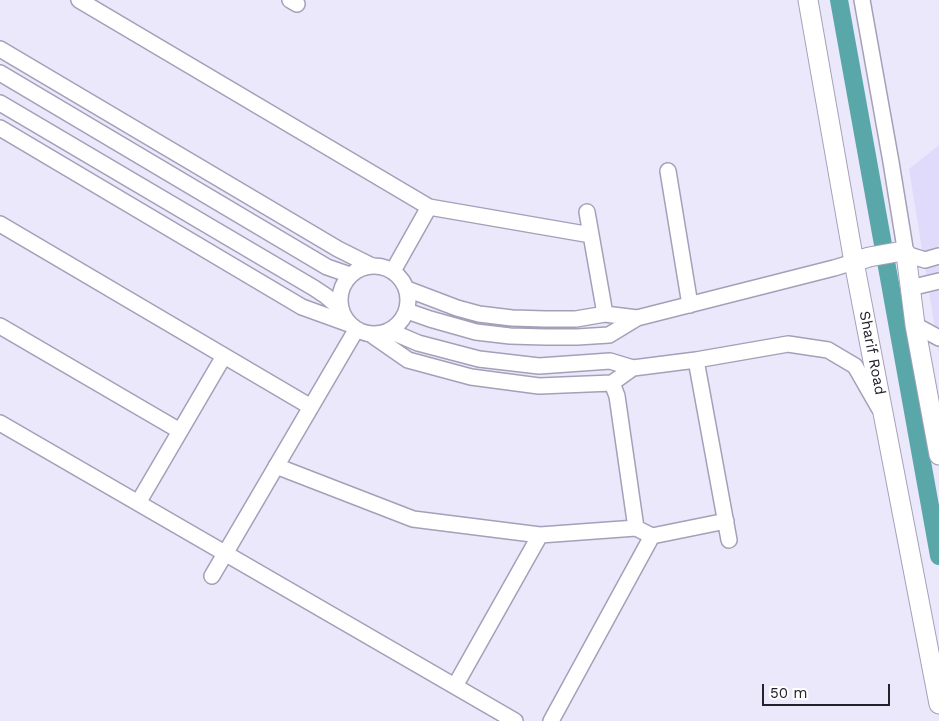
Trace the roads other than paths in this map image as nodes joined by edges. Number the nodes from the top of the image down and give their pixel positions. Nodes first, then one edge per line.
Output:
1 (80, 0) edge
2 (808, 0) edge
3 (862, 0) edge
4 (0, 50) edge
5 (0, 73) edge
6 (0, 103) edge
7 (0, 128) edge
8 (668, 171) dead end
9 (429, 207) junction
10 (587, 212) dead end
11 (0, 224) edge
12 (591, 235) junction
13 (902, 253) junction
14 (939, 256) edge
15 (861, 259) junction
16 (372, 266) junction
17 (393, 271) junction
18 (350, 275) junction
19 (939, 281) edge
20 (910, 288) junction
21 (407, 289) junction
22 (690, 304) junction
23 (341, 309) junction
24 (407, 311) junction
25 (605, 314) junction
26 (637, 318) junction
27 (915, 325) junction
28 (0, 326) edge
29 (352, 327) junction
30 (390, 331) junction
31 (372, 335) junction
32 (939, 338) edge
33 (224, 356) junction
34 (696, 360) junction
35 (633, 368) junction
36 (612, 383) junction
37 (311, 406) junction
38 (884, 417) junction
39 (0, 423) edge
40 (180, 431) junction
41 (939, 455) edge
42 (276, 466) junction
43 (138, 503) junction
44 (726, 521) junction
45 (636, 528) junction
46 (540, 535) junction
47 (652, 536) junction
48 (729, 540) dead end
49 (225, 554) junction
50 (212, 576) dead end
51 (455, 686) junction
52 (939, 704) edge
53 (515, 721) edge
54 (551, 721) edge

1 - 9 street
2 - 15 street, Sharif Road
3 - 13 street
4 - 16 street
5 - 18 street
6 - 23 street
7 - 29 street
8 - 22 street
9 - 12 street
9 - 17 street
10 - 12 street
11 - 33 street
12 - 25 street
13 - 14 street
13 - 15 street
13 - 20 street
15 - 22 street
15 - 38 street, Sharif Road
16 - 17 street
16 - 18 street
17 - 21 street
18 - 23 street
19 - 20 street
20 - 27 street
21 - 24 street
21 - 25 street
22 - 26 street
23 - 29 street
24 - 26 street
24 - 30 street
25 - 26 street
27 - 32 street
27 - 41 street
28 - 40 street
29 - 31 street
29 - 37 street
30 - 31 street
30 - 35 street
31 - 36 street
33 - 37 street
33 - 40 street
34 - 35 street
34 - 38 street
34 - 44 street
35 - 36 street
36 - 45 street
37 - 42 street
38 - 52 street, Sharif Road
39 - 43 street
40 - 43 street
42 - 46 street
42 - 49 street
43 - 49 street
44 - 47 street
44 - 48 street
45 - 46 street
45 - 47 street
46 - 51 street
47 - 54 street
49 - 50 street
49 - 51 street
51 - 53 street

